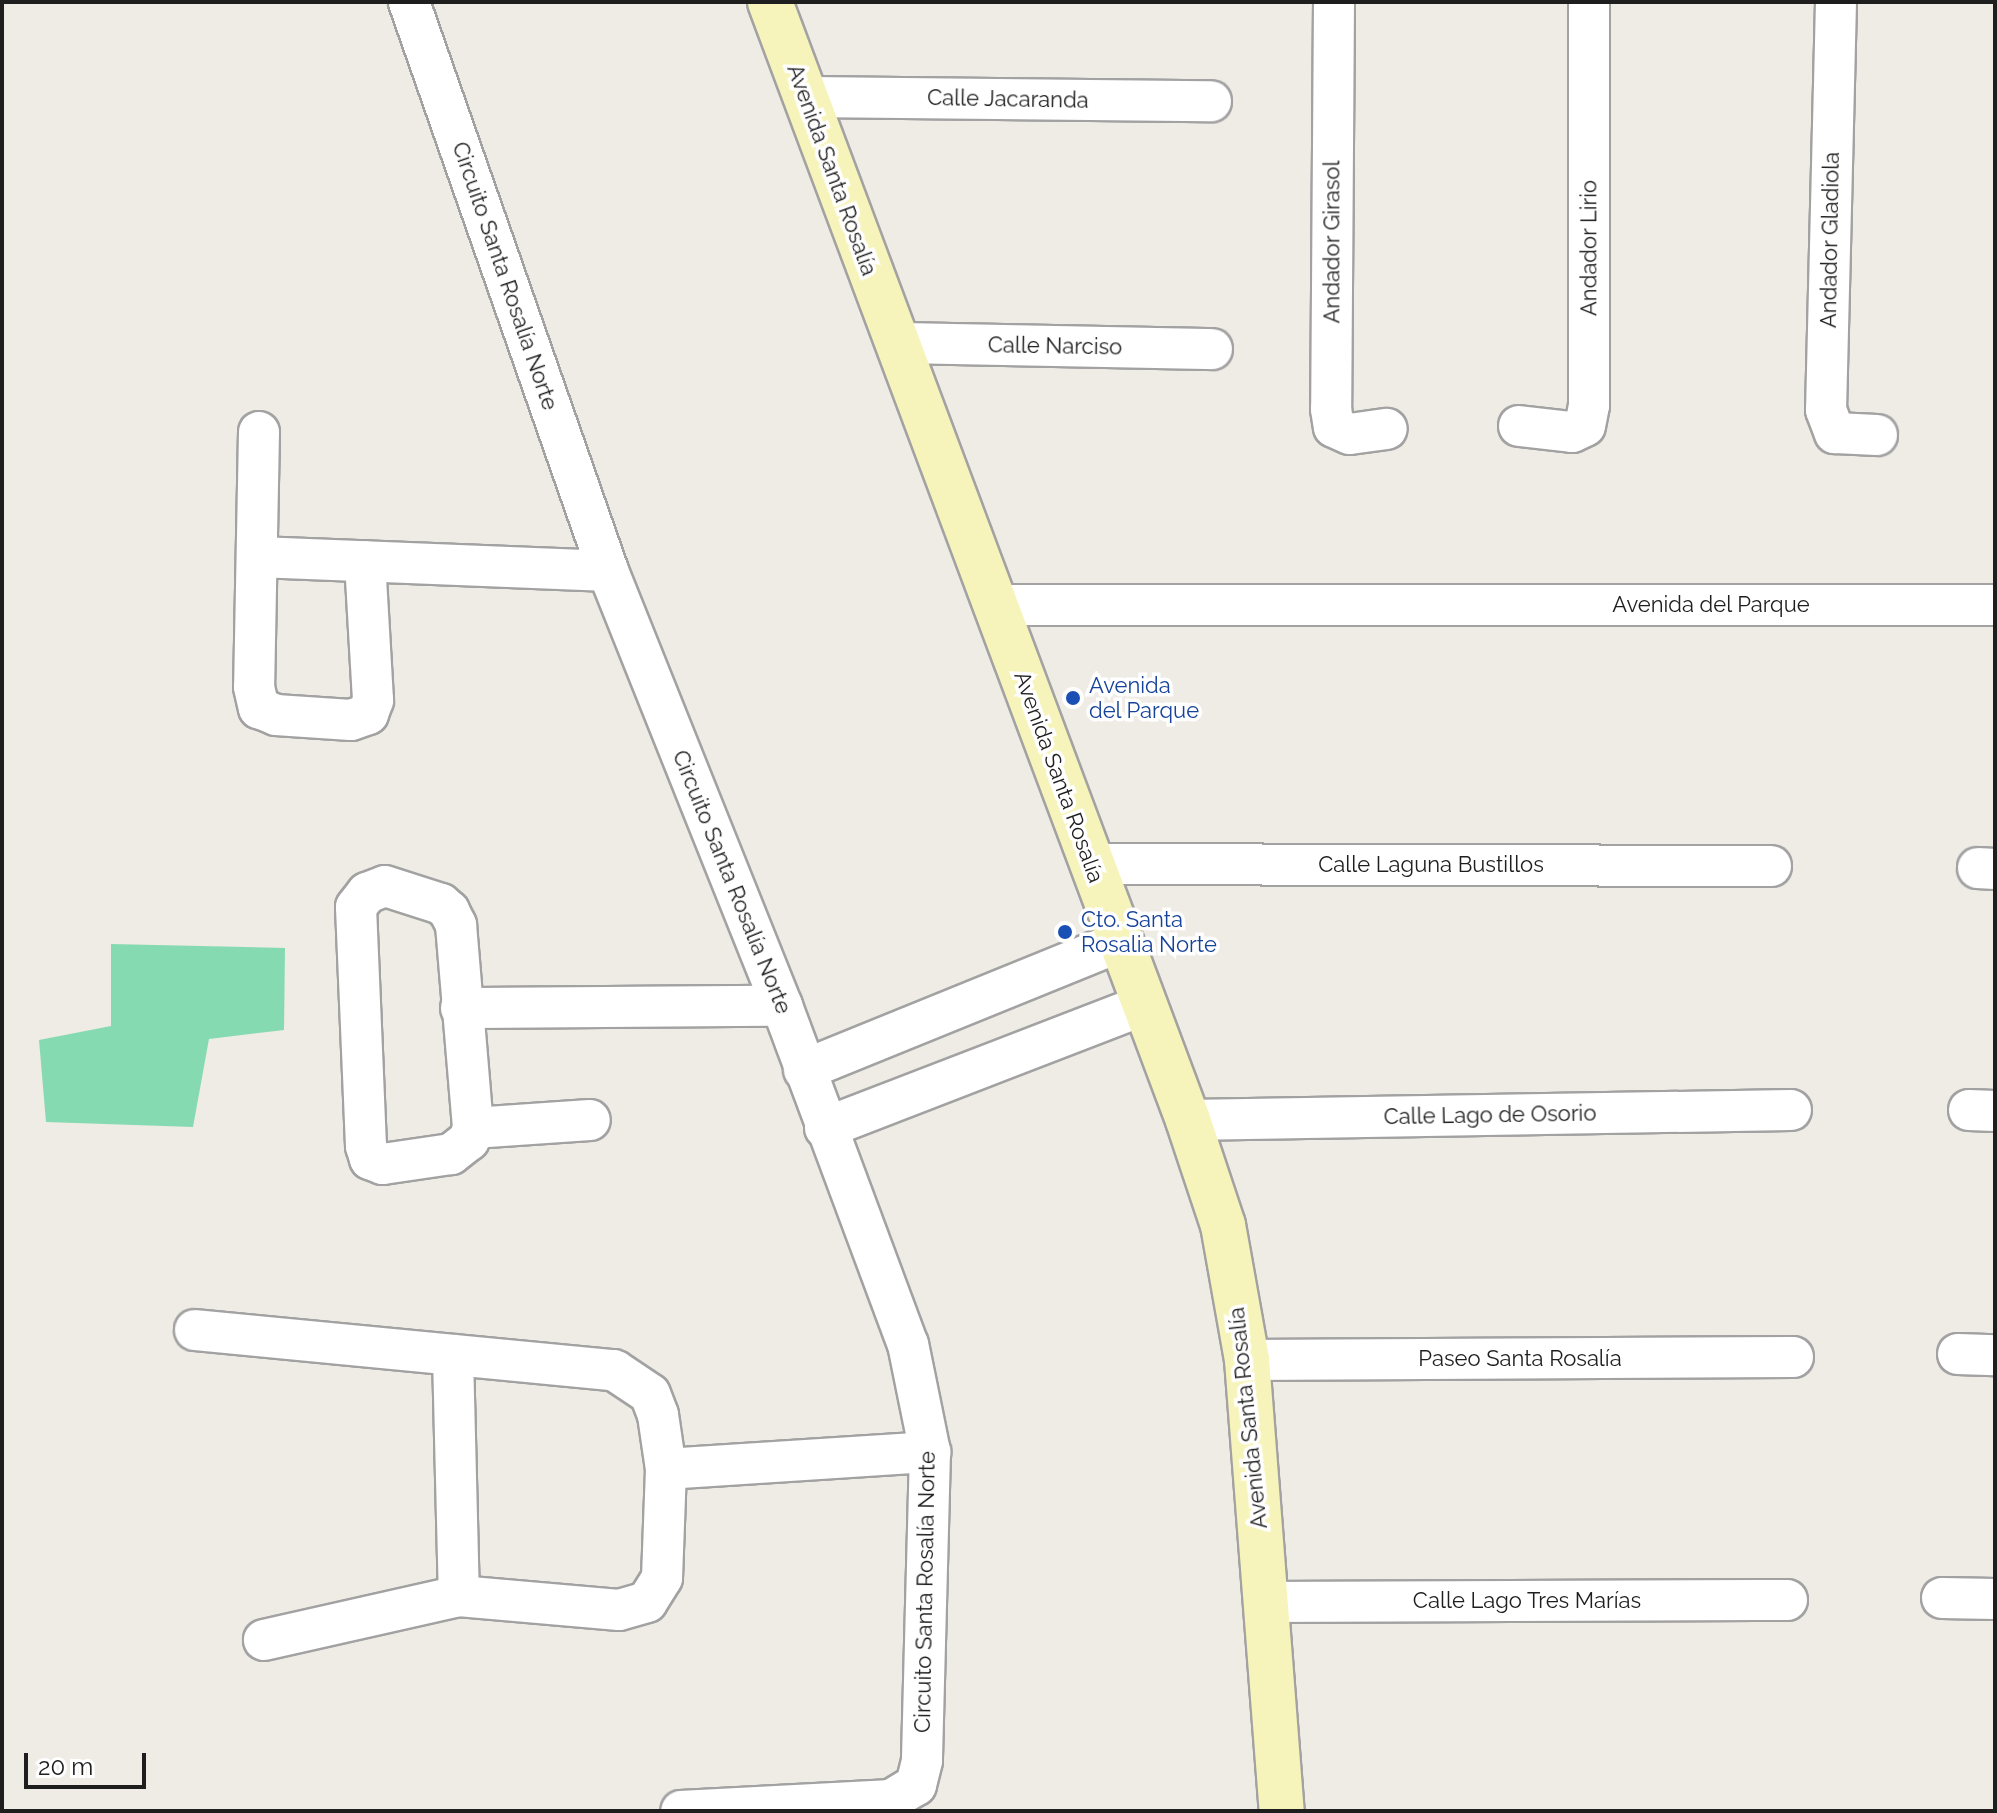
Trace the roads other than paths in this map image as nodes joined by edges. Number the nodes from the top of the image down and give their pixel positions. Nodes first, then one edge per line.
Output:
1 (409, 2) edge
2 (770, 2) edge
3 (1334, 2) edge
4 (1589, 2) edge
5 (1836, 2) edge
6 (805, 97) junction
7 (1211, 101) dead end
8 (897, 343) junction
9 (1212, 349) dead end
10 (1519, 426) dead end
11 (1387, 429) dead end
12 (259, 432) dead end
13 (1877, 435) dead end
14 (259, 557) junction
15 (365, 561) junction
16 (608, 571) junction
17 (996, 605) junction
18 (1995, 605) edge
19 (1092, 864) junction
20 (1771, 866) dead end
21 (1121, 941) junction
22 (1144, 1005) junction
23 (782, 1006) junction
24 (461, 1008) junction
25 (804, 1070) junction
26 (1791, 1110) dead end
27 (590, 1120) dead end
28 (1188, 1120) junction
29 (473, 1128) junction
30 (825, 1128) junction
31 (195, 1330) dead end
32 (453, 1355) junction
33 (1793, 1357) dead end
34 (1247, 1360) junction
35 (930, 1452) junction
36 (666, 1469) junction
37 (459, 1596) junction
38 (1942, 1598) dead end
39 (1995, 1599) edge
40 (1787, 1600) dead end
41 (1266, 1602) junction
42 (264, 1640) dead end
43 (681, 1811) edge
44 (1282, 1811) edge

1 - 16 street, Circuito Santa Rosalía Norte
2 - 6 street, Avenida Santa Rosalía
3 - 11 street, Andador Girasol
4 - 10 street, Andador Lirio
5 - 13 street, Andador Gladiola
6 - 7 street, Calle Jacaranda
6 - 8 street, Avenida Santa Rosalía
8 - 9 street, Calle Narciso
8 - 17 street, Avenida Santa Rosalía
12 - 14 street
14 - 15 street
14 - 15 street
15 - 16 street
16 - 23 street, Circuito Santa Rosalía Norte
17 - 18 street, Avenida del Parque
17 - 19 street, Avenida Santa Rosalía
19 - 20 street, Calle Laguna Bustillos
19 - 21 street, Avenida Santa Rosalía
21 - 22 street, Avenida Santa Rosalía
21 - 25 street
22 - 28 street, Avenida Santa Rosalía
22 - 30 street
23 - 24 street
23 - 25 street, Circuito Santa Rosalía Norte
24 - 29 street
24 - 29 street
25 - 30 street, Circuito Santa Rosalía Norte
26 - 28 street, Calle Lago de Osorio
27 - 29 street
28 - 34 street, Avenida Santa Rosalía
30 - 35 street, Circuito Santa Rosalía Norte
31 - 32 street
32 - 36 street
32 - 37 street
33 - 34 street, Paseo Santa Rosalía
34 - 41 street, Avenida Santa Rosalía
35 - 36 street
35 - 43 street, Circuito Santa Rosalía Norte
36 - 37 street
37 - 42 street
38 - 39 street
40 - 41 street, Calle Lago Tres Marías
41 - 44 street, Avenida Santa Rosalía

